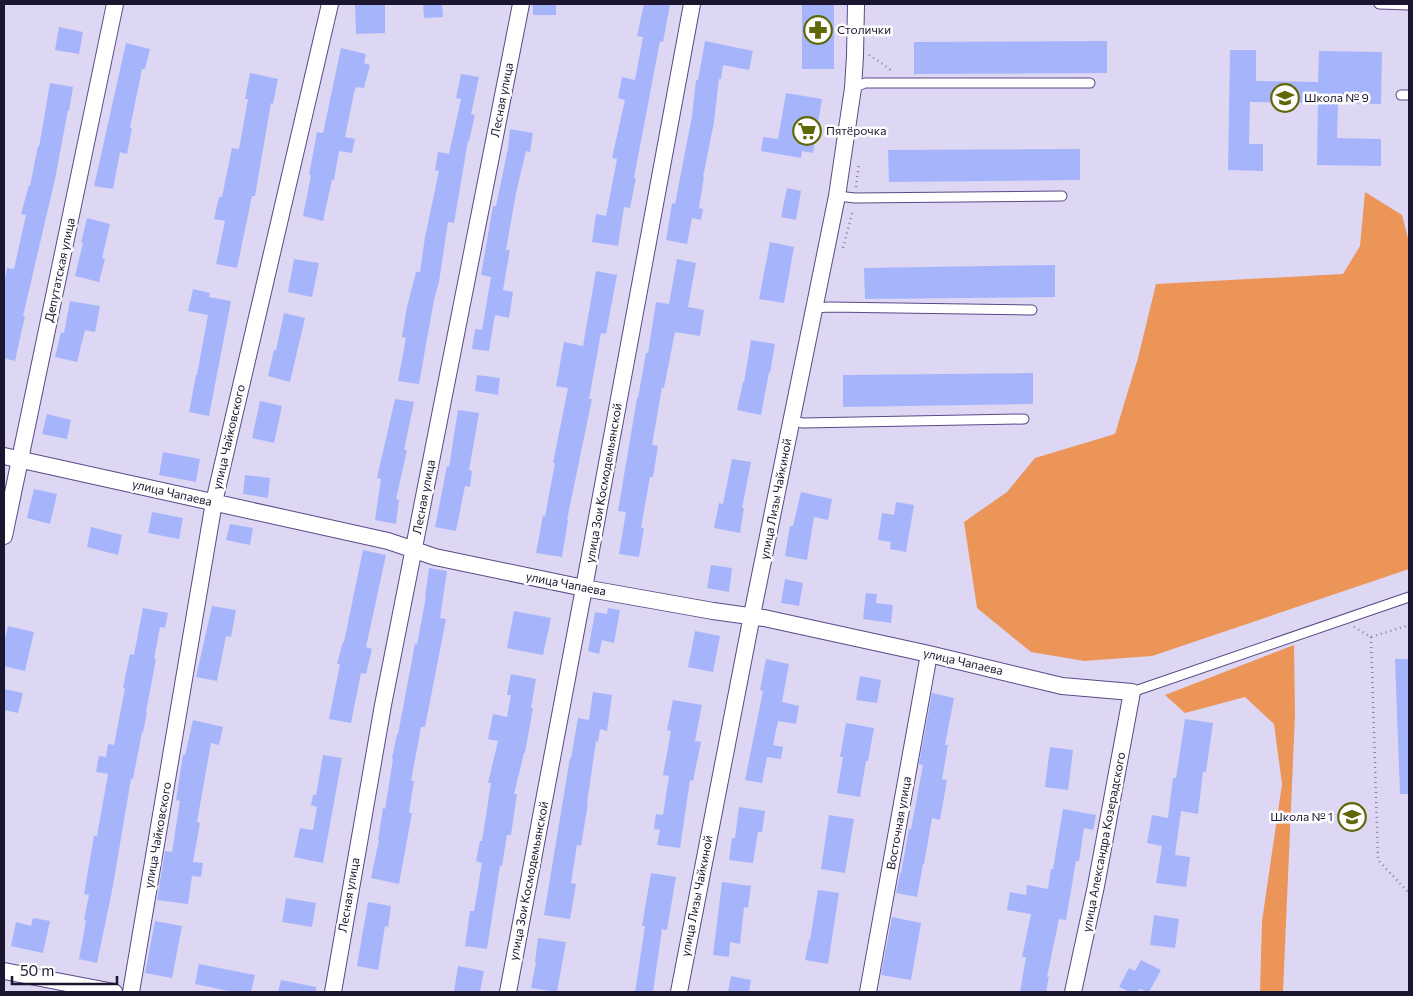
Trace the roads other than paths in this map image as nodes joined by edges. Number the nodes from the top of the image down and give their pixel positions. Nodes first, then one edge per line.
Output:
1 (115, 4) edge
2 (330, 4) edge
3 (521, 4) edge
4 (692, 4) edge
5 (856, 4) edge
6 (1379, 4) edge
7 (1409, 4) edge
8 (1090, 83) dead end
9 (853, 88) junction
10 (837, 196) junction
11 (1062, 196) dead end
12 (816, 308) junction
13 (1032, 310) dead end
14 (1024, 419) dead end
15 (792, 421) junction
16 (4, 456) edge
17 (20, 459) junction
18 (214, 502) junction
19 (4, 536) edge
20 (414, 549) junction
21 (584, 588) junction
22 (1409, 597) edge
23 (752, 615) junction
24 (930, 654) junction
25 (1132, 692) junction
26 (4, 971) edge
27 (114, 992) edge
28 (131, 992) edge
29 (333, 992) edge
30 (508, 992) edge
31 (679, 992) edge
32 (868, 992) edge
33 (1074, 992) edge

1 - 17 street, Депутатская улица
2 - 18 street, улица Чайковского
3 - 20 street, Лесная улица
4 - 21 street, улица Зои Космодемьянской
5 - 9 street, улица Лизы Чайкиной
6 - 7 lane
8 - 9 lane
9 - 10 street, улица Лизы Чайкиной
10 - 11 lane
10 - 12 street, улица Лизы Чайкиной
12 - 13 lane
12 - 15 street, улица Лизы Чайкиной
14 - 15 lane
15 - 23 street, улица Лизы Чайкиной
16 - 17 street, улица Чапаева
17 - 18 street, улица Чапаева
17 - 19 street, Депутатская улица
18 - 20 street, улица Чапаева
18 - 28 street, улица Чайковского
20 - 21 street, улица Чапаева
20 - 29 street, Лесная улица
21 - 23 street, улица Чапаева
21 - 30 street, улица Зои Космодемьянской
22 - 25 lane
23 - 24 street, улица Чапаева
23 - 31 street, улица Лизы Чайкиной
24 - 25 street, улица Чапаева
24 - 32 street, Восточная улица
25 - 33 street, улица Александра Козерадского
26 - 27 street

